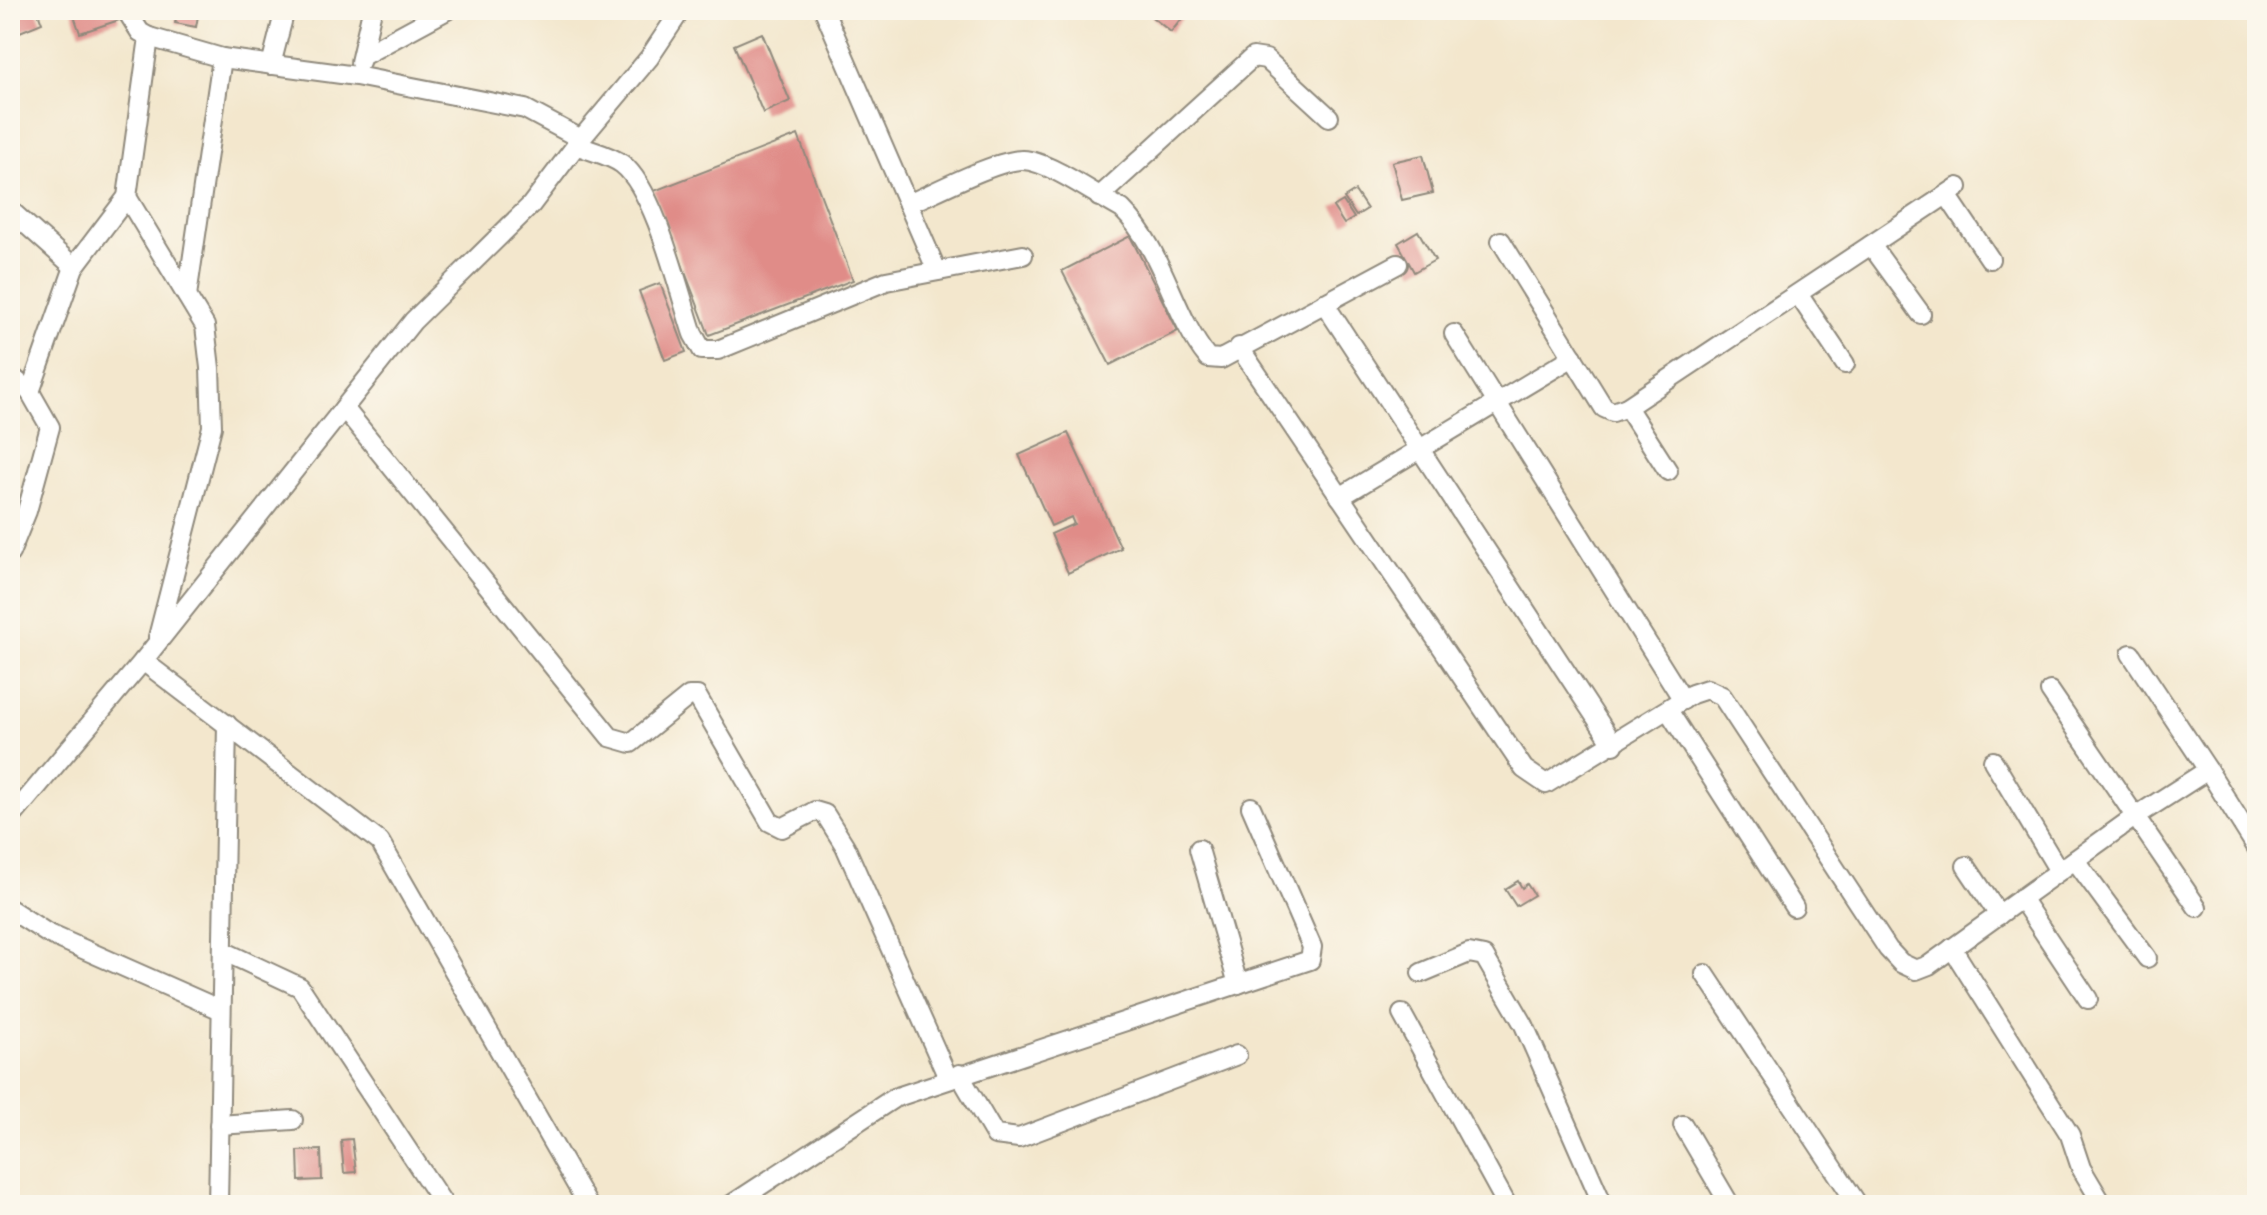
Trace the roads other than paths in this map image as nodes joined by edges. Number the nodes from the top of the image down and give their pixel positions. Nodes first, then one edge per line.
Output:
1 (126, 10) edge
2 (285, 10) edge
3 (372, 10) edge
4 (447, 10) edge
5 (681, 10) edge
6 (824, 10) edge
7 (149, 37) junction
8 (362, 56) junction
9 (222, 58) junction
10 (271, 65) junction
11 (356, 76) junction
12 (1329, 117) dead end
13 (578, 142) junction
14 (127, 197) junction
15 (1099, 197) junction
16 (908, 204) junction
17 (10, 210) edge
18 (1501, 241) dead end
19 (1871, 245) junction
20 (1023, 255) dead end
21 (1990, 259) dead end
22 (1398, 264) dead end
23 (74, 267) junction
24 (937, 271) junction
25 (1798, 294) junction
26 (187, 296) junction
27 (1324, 303) junction
28 (1921, 314) dead end
29 (1454, 334) dead end
30 (1239, 347) junction
31 (1573, 357) junction
32 (1845, 364) dead end
33 (10, 375) edge
34 (30, 392) junction
35 (1498, 404) junction
36 (1627, 407) junction
37 (344, 408) junction
38 (1421, 451) junction
39 (1668, 471) dead end
40 (1340, 497) junction
41 (10, 553) edge
42 (157, 643) junction
43 (2131, 654) dead end
44 (143, 661) junction
45 (2050, 691) dead end
46 (1675, 705) junction
47 (227, 724) junction
48 (1614, 745) junction
49 (1993, 761) dead end
50 (2208, 770) junction
51 (1251, 807) dead end
52 (2133, 818) junction
53 (10, 819) edge
54 (2257, 848) edge
55 (1199, 849) dead end
56 (2075, 860) junction
57 (1966, 866) dead end
58 (2059, 871) junction
59 (2021, 898) junction
60 (1794, 907) dead end
61 (2197, 907) dead end
62 (10, 909) edge
63 (1999, 915) junction
64 (1952, 948) junction
65 (223, 951) junction
66 (2147, 958) dead end
67 (1421, 973) dead end
68 (1705, 974) dead end
69 (1238, 984) junction
70 (2088, 999) dead end
71 (221, 1010) junction
72 (1402, 1014) dead end
73 (1237, 1055) dead end
74 (954, 1076) junction
75 (293, 1120) dead end
76 (219, 1125) junction
77 (1683, 1125) dead end
78 (218, 1205) edge
79 (444, 1205) edge
80 (588, 1205) edge
81 (731, 1205) edge
82 (1507, 1205) edge
83 (1603, 1205) edge
84 (1730, 1205) edge
85 (1858, 1205) edge
86 (2103, 1205) edge

1 - 7 street
2 - 10 street
3 - 8 street
4 - 8 street
5 - 13 street
6 - 16 street
7 - 9 street
7 - 14 street
8 - 11 street
9 - 10 street
9 - 26 street
10 - 11 street
11 - 13 street
12 - 15 street
13 - 24 street
13 - 37 street
14 - 23 street
14 - 26 street
15 - 16 street
15 - 30 street
16 - 24 street
17 - 23 street
18 - 31 street
19 - 21 street
19 - 25 street
19 - 28 street
20 - 24 street
22 - 27 street
23 - 34 street
25 - 32 street
25 - 36 street
26 - 42 street
27 - 30 street
27 - 38 street
29 - 35 street
30 - 40 street
31 - 35 street
31 - 36 street
33 - 34 street
34 - 41 street
35 - 38 street
35 - 46 street
36 - 39 street
37 - 42 street
37 - 74 street
38 - 40 street
38 - 48 street
40 - 48 street
42 - 44 street
43 - 50 street
44 - 47 street
44 - 53 street
45 - 52 street
46 - 48 street
46 - 60 street
46 - 64 street
47 - 65 street
47 - 80 street
49 - 58 street
50 - 52 street
50 - 54 street
51 - 69 street
52 - 56 street
52 - 61 street
55 - 69 street
56 - 58 street
56 - 66 street
57 - 63 street
58 - 59 street
59 - 63 street
59 - 70 street
62 - 71 street
63 - 64 street
64 - 86 street
65 - 71 street
65 - 79 street
67 - 83 street
68 - 85 street
69 - 74 street
71 - 76 street
72 - 82 street
73 - 74 street
74 - 81 street
75 - 76 street
76 - 78 street
77 - 84 street

